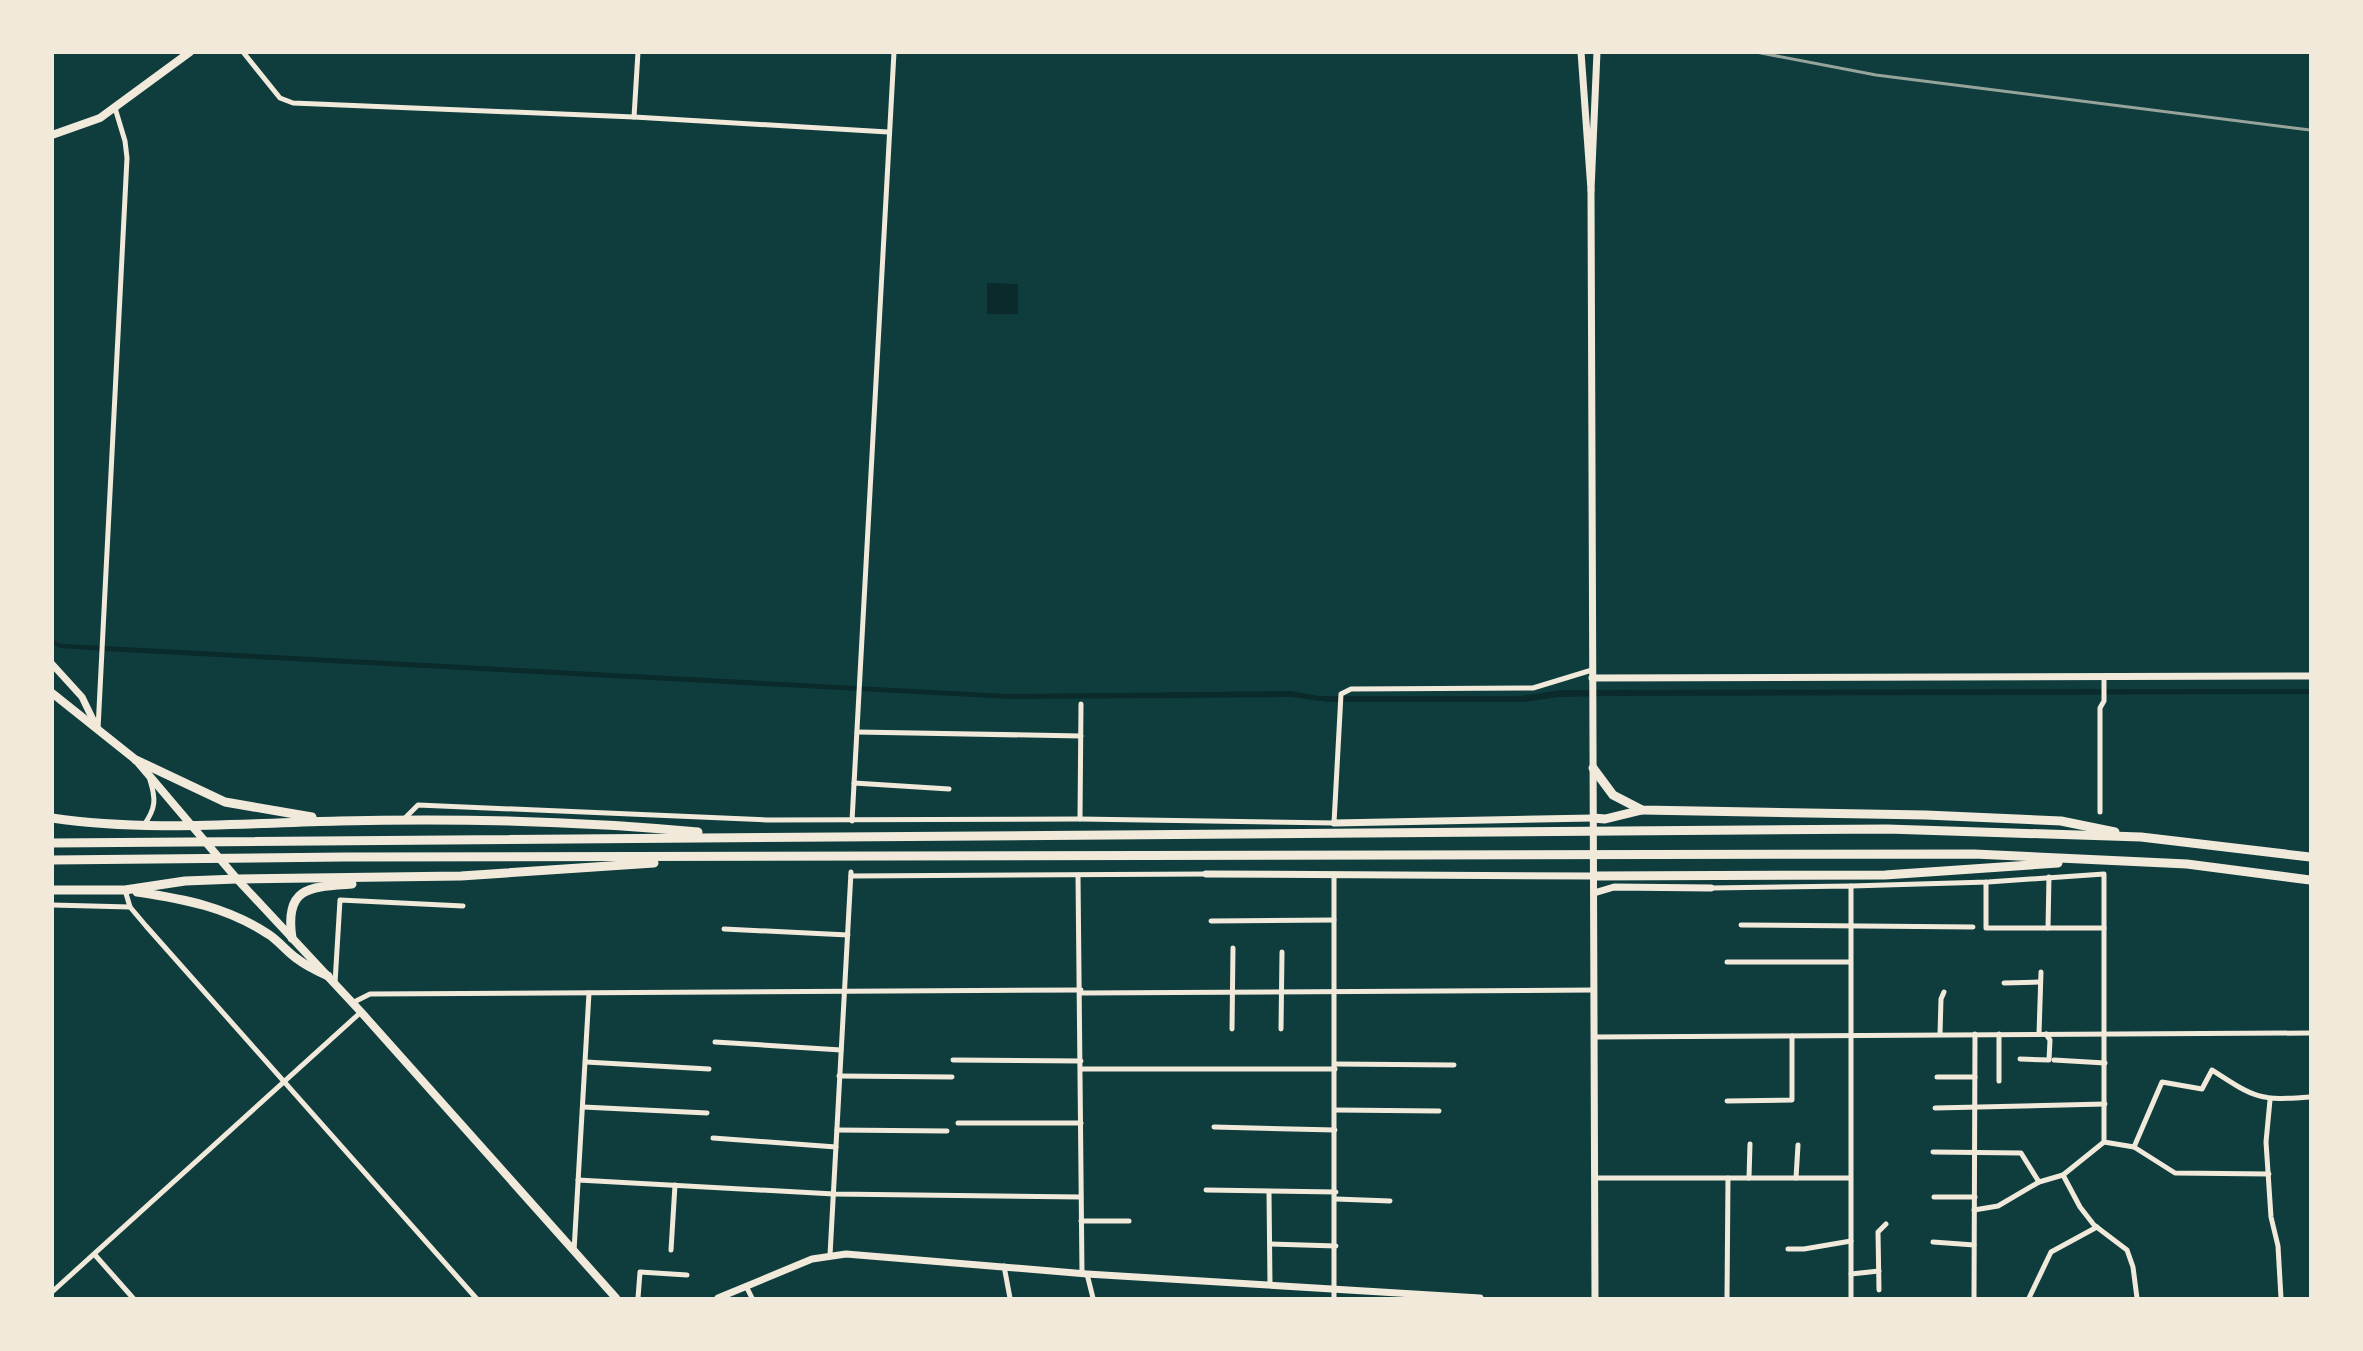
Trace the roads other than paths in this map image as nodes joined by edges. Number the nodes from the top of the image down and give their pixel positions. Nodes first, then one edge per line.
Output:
1 (243, 52) edge
2 (638, 52) edge
3 (894, 52) edge
4 (1581, 52) edge
5 (1596, 52) edge
6 (186, 54) edge
7 (115, 108) junction
8 (634, 117) junction
9 (888, 132) junction
10 (52, 135) edge
11 (1591, 190) junction
12 (52, 664) edge
13 (1592, 674) junction
14 (2310, 676) edge
15 (2104, 677) junction
16 (52, 693) edge
17 (1081, 704) dead end
18 (98, 729) junction
19 (857, 732) junction
20 (1080, 736) junction
21 (136, 760) junction
22 (1593, 768) junction
23 (148, 774) junction
24 (854, 783) junction
25 (949, 789) dead end
26 (1642, 810) junction
27 (2100, 812) dead end
28 (52, 818) edge
29 (1593, 818) junction
30 (1080, 819) junction
31 (402, 820) junction
32 (336, 821) junction
33 (852, 821) junction
34 (1335, 823) junction
35 (144, 825) junction
36 (193, 825) junction
37 (749, 837) junction
38 (2141, 837) junction
39 (52, 843) edge
40 (2310, 857) edge
41 (737, 858) junction
42 (2106, 859) junction
43 (52, 860) edge
44 (1206, 874) joint
45 (1334, 874) junction
46 (1078, 875) junction
47 (435, 876) junction
48 (1594, 876) junction
49 (2049, 877) junction
50 (237, 879) junction
51 (2310, 880) edge
52 (1986, 882) junction
53 (1851, 886) junction
54 (1711, 888) joint
55 (52, 890) edge
56 (125, 890) junction
57 (1594, 894) junction
58 (52, 905) edge
59 (463, 906) dead end
60 (130, 907) junction
61 (1335, 920) junction
62 (1211, 921) dead end
63 (1741, 925) dead end
64 (1851, 927) junction
65 (1973, 927) dead end
66 (2048, 928) junction
67 (2104, 928) junction
68 (724, 929) dead end
69 (848, 935) junction
70 (292, 938) junction
71 (1233, 948) dead end
72 (1282, 952) dead end
73 (1727, 962) dead end
74 (1850, 962) junction
75 (2041, 972) dead end
76 (332, 980) junction
77 (2040, 982) junction
78 (2004, 983) dead end
79 (1594, 990) junction
80 (844, 992) junction
81 (1081, 992) junction
82 (1944, 992) dead end
83 (589, 993) junction
84 (1233, 993) junction
85 (1282, 993) junction
86 (1335, 993) junction
87 (352, 1003) junction
88 (361, 1012) junction
89 (1232, 1029) dead end
90 (1281, 1029) dead end
91 (2310, 1033) edge
92 (1940, 1034) junction
93 (1975, 1034) junction
94 (1999, 1034) junction
95 (2039, 1034) junction
96 (2046, 1034) junction
97 (2105, 1034) junction
98 (1850, 1035) junction
99 (1792, 1036) junction
100 (1594, 1037) junction
101 (716, 1042) dead end
102 (841, 1050) junction
103 (2020, 1059) dead end
104 (953, 1060) dead end
105 (2054, 1060) dead end
106 (1081, 1061) junction
107 (586, 1062) junction
108 (2105, 1063) junction
109 (1454, 1065) dead end
110 (1335, 1066) junction
111 (709, 1069) dead end
112 (1082, 1070) junction
113 (839, 1076) junction
114 (952, 1077) dead end
115 (1936, 1077) dead end
116 (1975, 1077) junction
117 (283, 1081) junction
118 (1999, 1081) dead end
119 (2310, 1097) edge
120 (2271, 1100) junction
121 (1727, 1101) dead end
122 (2105, 1104) junction
123 (583, 1107) junction
124 (1975, 1107) junction
125 (1935, 1108) dead end
126 (1335, 1110) junction
127 (1439, 1111) dead end
128 (707, 1113) dead end
129 (958, 1123) dead end
130 (1081, 1123) junction
131 (1214, 1127) dead end
132 (837, 1130) junction
133 (1335, 1130) junction
134 (947, 1131) dead end
135 (713, 1138) dead end
136 (2104, 1142) junction
137 (1750, 1144) dead end
138 (1798, 1145) dead end
139 (836, 1147) junction
140 (2134, 1147) junction
141 (1933, 1152) dead end
142 (1975, 1152) junction
143 (2269, 1174) junction
144 (2063, 1175) junction
145 (1595, 1178) junction
146 (1728, 1178) junction
147 (1749, 1178) junction
148 (1796, 1178) junction
149 (1850, 1178) junction
150 (578, 1180) junction
151 (2039, 1182) junction
152 (675, 1185) junction
153 (1206, 1190) dead end
154 (1269, 1191) junction
155 (1336, 1192) junction
156 (834, 1194) junction
157 (1081, 1197) junction
158 (1934, 1197) dead end
159 (1974, 1197) junction
160 (1336, 1199) junction
161 (1390, 1201) dead end
162 (1974, 1210) junction
163 (1081, 1221) junction
164 (1129, 1221) dead end
165 (1886, 1224) dead end
166 (2097, 1227) junction
167 (1851, 1242) junction
168 (1933, 1242) dead end
169 (1270, 1244) junction
170 (1974, 1245) junction
171 (1336, 1246) junction
172 (1788, 1249) dead end
173 (671, 1250) dead end
174 (574, 1251) junction
175 (95, 1255) junction
176 (830, 1255) junction
177 (1004, 1266) junction
178 (1879, 1271) junction
179 (1084, 1273) junction
180 (1851, 1274) junction
181 (687, 1275) dead end
182 (1270, 1285) junction
183 (746, 1286) junction
184 (1336, 1289) junction
185 (1879, 1290) dead end
186 (52, 1292) edge
187 (133, 1299) edge
188 (476, 1299) edge
189 (616, 1299) edge
190 (638, 1299) edge
191 (718, 1299) edge
192 (752, 1299) edge
193 (1010, 1299) edge
194 (1093, 1299) edge
195 (1334, 1299) edge
196 (1480, 1299) edge
197 (1595, 1299) edge
198 (1727, 1299) edge
199 (1851, 1299) edge
200 (1974, 1299) edge
201 (2029, 1299) edge
202 (2137, 1299) edge
203 (2281, 1299) edge

1 - 8 street
2 - 8 street
3 - 9 street
4 - 11 street
5 - 11 street
6 - 7 main road
7 - 10 main road
7 - 18 street
8 - 9 street
9 - 19 street
11 - 13 street
12 - 18 street
13 - 15 street
13 - 22 street
13 - 34 street
14 - 15 street
15 - 27 street
16 - 18 main road
17 - 20 street
18 - 21 main road
19 - 20 street
19 - 24 street
20 - 30 street
21 - 23 main road
21 - 32 highway
22 - 26 highway
22 - 29 street
23 - 35 street
23 - 36 main road
24 - 25 street
24 - 33 street
26 - 29 highway
26 - 38 highway
28 - 35 highway
29 - 34 street
29 - 48 street
30 - 33 street
30 - 34 street
31 - 32 highway
31 - 33 street
31 - 37 highway
32 - 36 highway
35 - 36 highway
36 - 50 main road
37 - 38 highway
37 - 39 highway
38 - 40 highway
41 - 42 highway
41 - 43 highway
41 - 47 highway
42 - 48 highway
42 - 51 highway
44 - 45 street
44 - 46 street
45 - 48 street
45 - 61 street
46 - 69 street
46 - 81 street
47 - 50 highway
47 - 70 highway
48 - 57 street
49 - 52 street
49 - 66 street
49 - 67 street
50 - 56 highway
50 - 70 main road
52 - 53 street
52 - 66 street
53 - 54 street
53 - 64 street
54 - 57 street
55 - 56 highway
56 - 60 street
56 - 76 highway
57 - 79 street
58 - 60 street
59 - 76 street
60 - 117 street
61 - 62 street
61 - 86 street
63 - 64 street
64 - 65 street
64 - 74 street
66 - 67 street
67 - 97 street
68 - 69 street
69 - 80 street
70 - 76 main road
71 - 84 street
72 - 85 street
73 - 74 street
74 - 98 street
75 - 77 street
76 - 87 main road
77 - 78 street
77 - 95 street
79 - 86 street
79 - 100 street
80 - 81 street
80 - 83 street
80 - 102 street
81 - 84 street
81 - 106 street
82 - 92 street
83 - 87 street
83 - 107 street
84 - 85 street
84 - 89 street
85 - 86 street
85 - 90 street
86 - 110 street
87 - 88 main road
88 - 117 street
88 - 174 main road
91 - 97 street
92 - 93 street
92 - 98 street
93 - 94 street
93 - 116 street
94 - 95 street
94 - 118 street
95 - 96 street
96 - 97 street
96 - 103 street
97 - 108 street
98 - 99 street
98 - 149 street
99 - 100 street
99 - 121 street
100 - 145 street
101 - 102 street
102 - 113 street
104 - 106 street
105 - 108 street
106 - 112 street
107 - 111 street
107 - 123 street
108 - 122 street
109 - 110 street
110 - 112 street
110 - 126 street
112 - 130 street
113 - 114 street
113 - 132 street
115 - 116 street
116 - 124 street
117 - 175 street
117 - 188 street
119 - 120 street
120 - 140 street
120 - 143 street
122 - 124 street
122 - 136 street
123 - 128 street
123 - 150 street
124 - 125 street
124 - 142 street
126 - 127 street
126 - 133 street
129 - 130 street
130 - 157 street
131 - 133 street
132 - 134 street
132 - 139 street
133 - 155 street
135 - 139 street
136 - 140 street
136 - 144 street
137 - 147 street
138 - 148 street
139 - 156 street
140 - 143 street
141 - 142 street
142 - 151 street
142 - 159 street
143 - 203 street
144 - 151 street
144 - 166 street
145 - 146 street
145 - 197 street
146 - 147 street
146 - 198 street
147 - 148 street
148 - 149 street
149 - 167 street
150 - 152 street
150 - 174 street
151 - 162 street
152 - 156 street
152 - 173 street
153 - 154 street
154 - 155 street
154 - 169 street
155 - 160 street
156 - 157 street
156 - 176 street
157 - 163 street
158 - 159 street
159 - 162 street
160 - 161 street
160 - 171 street
162 - 170 street
163 - 164 street
163 - 179 street
165 - 178 street
166 - 201 street
166 - 202 street
167 - 172 street
167 - 180 street
168 - 170 street
169 - 171 street
169 - 182 street
170 - 200 street
171 - 184 street
174 - 189 main road
175 - 186 street
175 - 187 street
176 - 177 street
176 - 183 street
177 - 179 street
177 - 193 street
178 - 180 street
178 - 185 street
179 - 182 street
179 - 194 street
180 - 199 street
181 - 190 street
182 - 184 street
183 - 191 street
183 - 192 street
184 - 195 street
184 - 196 street

